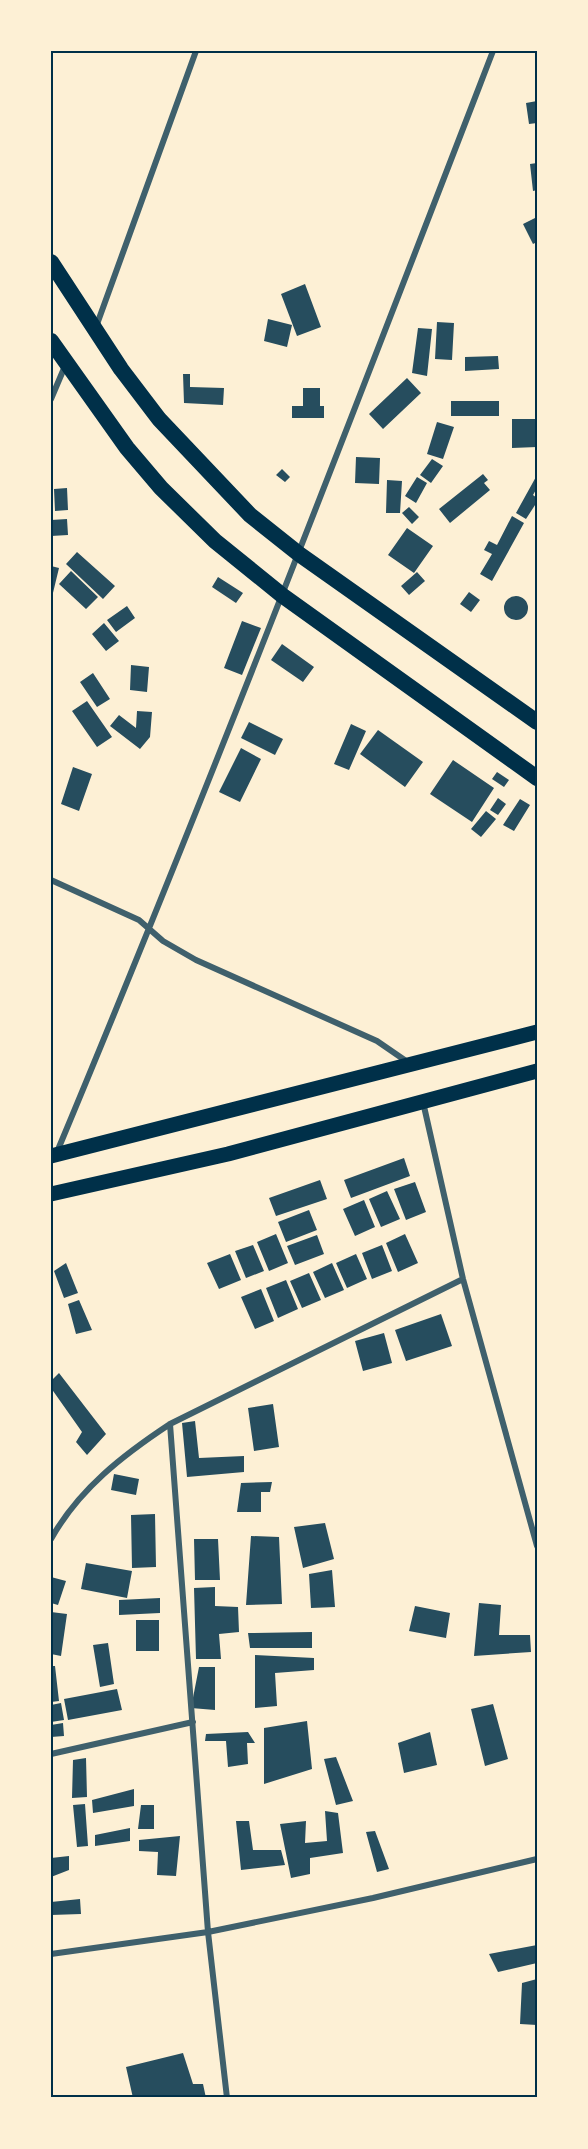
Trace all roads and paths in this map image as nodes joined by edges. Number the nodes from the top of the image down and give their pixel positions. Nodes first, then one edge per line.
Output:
1 (196, 51) edge
2 (493, 51) edge
3 (51, 262) edge
4 (95, 330) junction
5 (51, 340) edge
6 (66, 363) junction
7 (51, 399) edge
8 (299, 554) junction
9 (283, 596) junction
10 (537, 722) edge
11 (537, 778) edge
12 (51, 880) edge
13 (150, 930) junction
14 (537, 1032) edge
15 (412, 1065) junction
16 (537, 1071) edge
17 (422, 1101) junction
18 (53, 1158) edge
19 (51, 1194) edge
20 (463, 1280) junction
21 (170, 1424) junction
22 (51, 1539) edge
23 (537, 1546) edge
24 (193, 1722) junction
25 (51, 1754) edge
26 (537, 1859) edge
27 (208, 1932) junction
28 (51, 1954) edge
29 (227, 2098) edge

1 - 4 street
2 - 8 street
3 - 4 highway
4 - 8 highway
5 - 6 highway
6 - 7 street
6 - 9 highway
8 - 9 street
8 - 10 highway
9 - 11 highway
9 - 13 street
12 - 13 street
13 - 15 street
13 - 18 street
14 - 15 main road
15 - 18 main road
16 - 17 main road
17 - 19 main road
17 - 20 street
20 - 21 street
20 - 23 street
21 - 22 street
21 - 24 street
24 - 25 street
24 - 27 street
26 - 27 street
27 - 28 street
27 - 29 street

